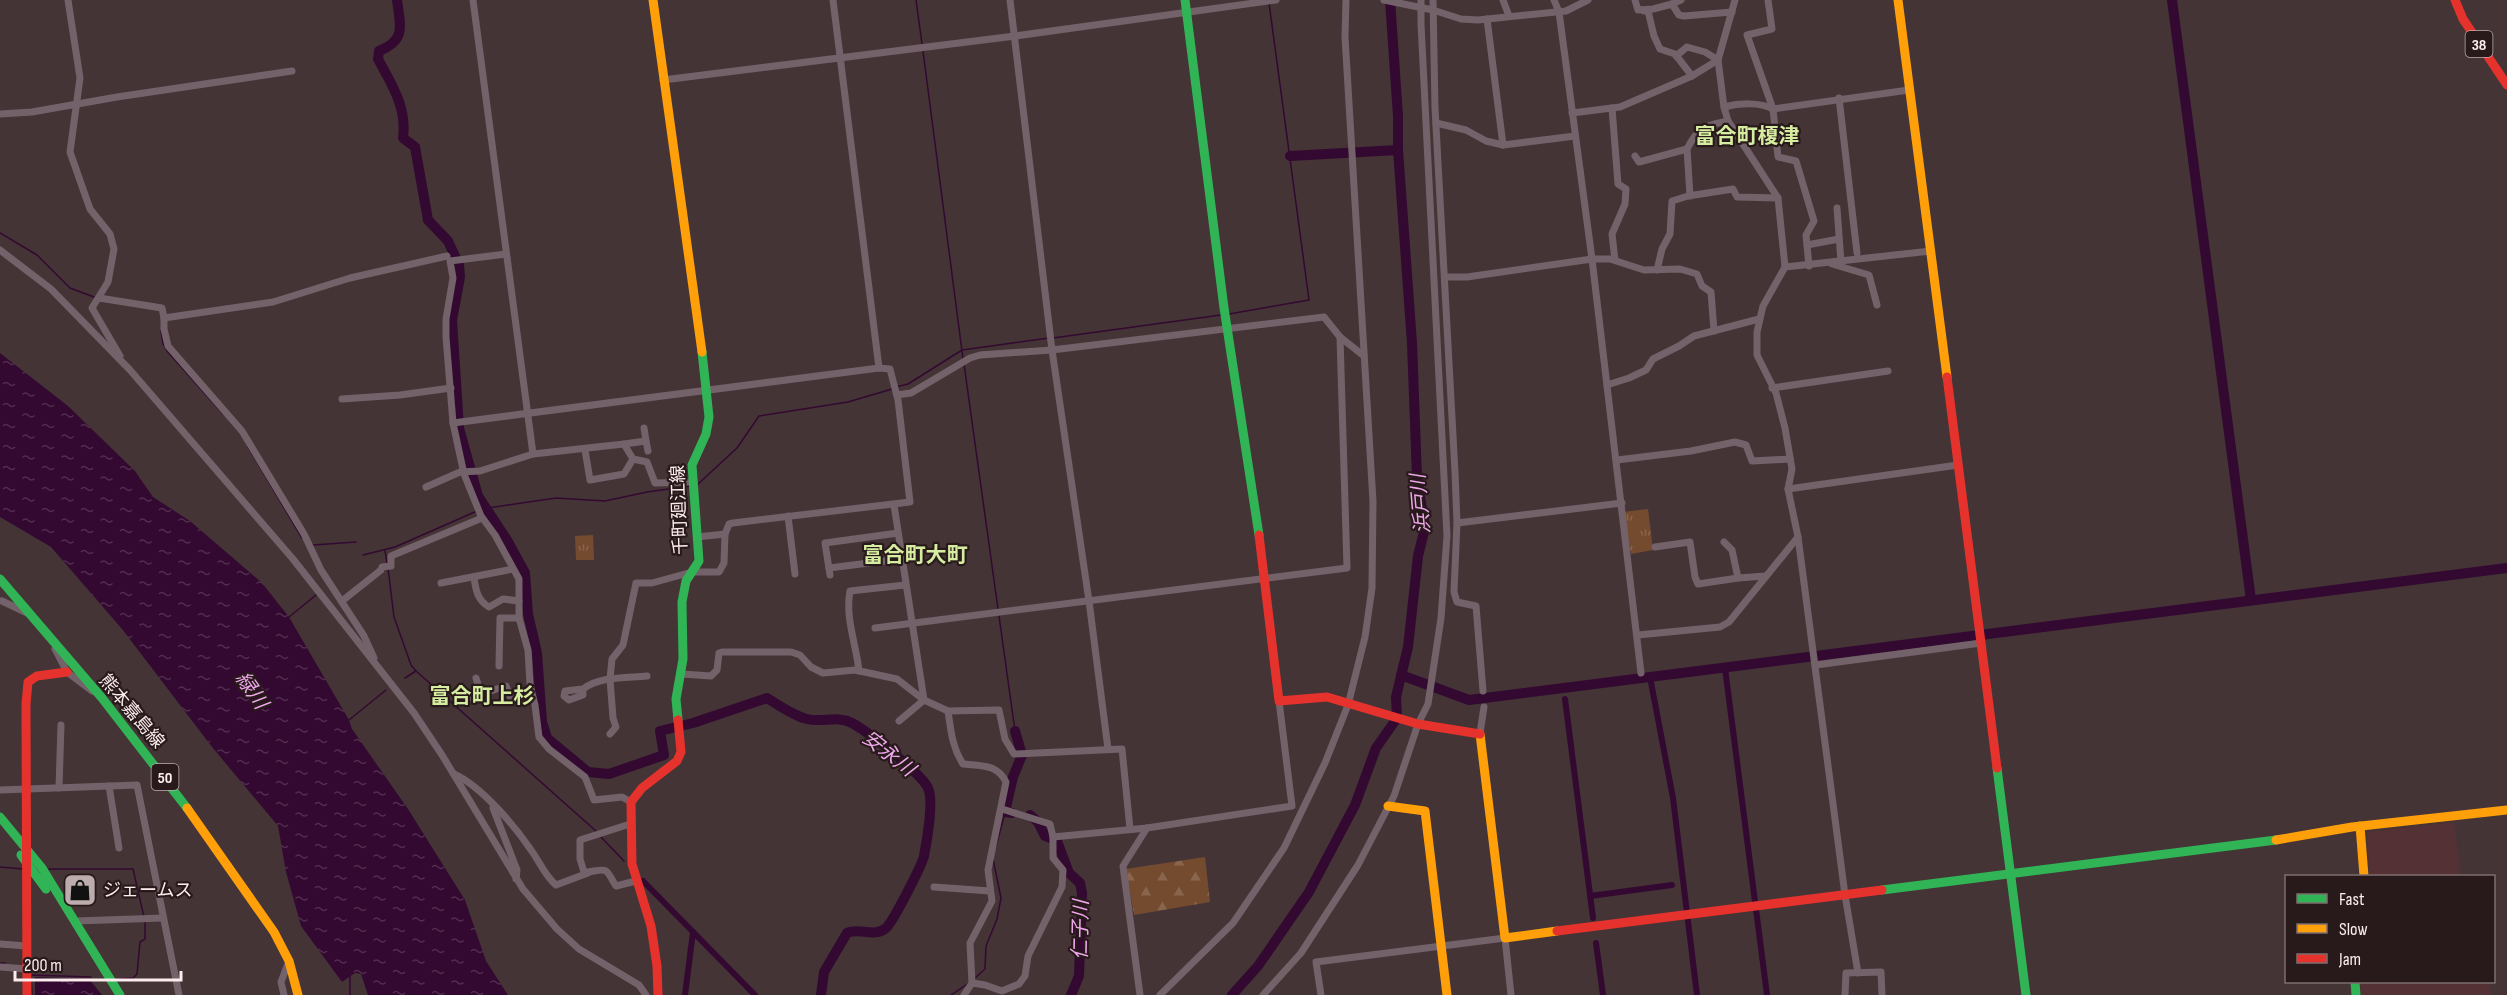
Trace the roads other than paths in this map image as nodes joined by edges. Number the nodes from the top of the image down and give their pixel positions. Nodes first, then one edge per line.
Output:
1 (68, 0) edge
2 (473, 0) edge
3 (653, 0) edge
4 (833, 0) edge
5 (1010, 0) edge
6 (1185, 0) edge
7 (1276, 0) edge
8 (1346, 0) edge
9 (1384, 0) edge
10 (1433, 0) edge
11 (1503, 0) edge
12 (1554, 0) edge
13 (1588, 0) edge
14 (1635, 0) edge
15 (1681, 0) edge
16 (1735, 0) edge
17 (1768, 0) edge
18 (1898, 0) edge
19 (2455, 0) edge
20 (1421, 4) edge
21 (1672, 4) junction
22 (1433, 10) junction
23 (1638, 10) junction
24 (1187, 12) junction
25 (1559, 12) junction
26 (1732, 12) junction
27 (1509, 16) junction
28 (1487, 18) junction
29 (1015, 36) junction
30 (1676, 56) junction
31 (840, 58) junction
32 (1718, 60) junction
33 (292, 71) dead end
34 (1692, 76) junction
35 (663, 80) junction
36 (2507, 86) edge
37 (1909, 90) junction
38 (1839, 98) junction
39 (76, 104) junction
40 (1724, 107) junction
41 (1612, 108) junction
42 (1773, 109) junction
43 (1572, 113) junction
44 (0, 114) edge
45 (1728, 121) junction
46 (1436, 123) junction
47 (1575, 135) junction
48 (1503, 145) junction
49 (1687, 149) junction
50 (1635, 156) dead end
51 (1690, 196) junction
52 (1779, 198) junction
53 (1837, 208) dead end
54 (1839, 239) junction
55 (1807, 245) junction
56 (0, 250) edge
57 (1930, 251) junction
58 (1857, 253) dead end
59 (506, 254) junction
60 (449, 259) junction
61 (1592, 259) junction
62 (1615, 261) junction
63 (1841, 262) junction
64 (1830, 263) junction
65 (1809, 266) junction
66 (1785, 267) junction
67 (1657, 270) junction
68 (1446, 277) junction
69 (98, 299) junction
70 (1877, 305) dead end
71 (164, 318) junction
72 (1759, 319) junction
73 (1227, 326) junction
74 (1714, 331) junction
75 (1340, 337) junction
76 (1051, 347) junction
77 (1364, 356) junction
78 (879, 368) junction
79 (130, 370) junction
80 (1888, 371) dead end
81 (1607, 384) junction
82 (451, 388) junction
83 (1772, 388) junction
84 (707, 390) junction
85 (897, 395) junction
86 (342, 399) dead end
87 (527, 412) junction
88 (453, 423) junction
89 (644, 428) dead end
90 (646, 441) junction
91 (624, 444) junction
92 (585, 450) junction
93 (648, 451) dead end
94 (533, 454) junction
95 (633, 459) junction
96 (1617, 459) junction
97 (1790, 459) junction
98 (1958, 465) junction
99 (464, 473) junction
100 (692, 482) junction
101 (426, 487) dead end
102 (1788, 489) junction
103 (1622, 503) junction
104 (894, 505) junction
105 (788, 516) junction
106 (482, 517) junction
107 (1457, 523) junction
108 (898, 533) junction
109 (725, 534) junction
110 (697, 537) junction
111 (1798, 537) junction
112 (1724, 542) dead end
113 (1655, 547) dead end
114 (902, 560) junction
115 (513, 569) junction
116 (692, 572) junction
117 (795, 574) dead end
118 (1766, 576) junction
119 (474, 578) junction
120 (1264, 578) junction
121 (1737, 578) junction
122 (0, 579) edge
123 (441, 583) dead end
124 (905, 585) junction
125 (342, 601) junction
126 (519, 601) junction
127 (1089, 601) junction
128 (2, 602) dead end
129 (29, 613) junction
130 (519, 618) junction
131 (911, 625) junction
132 (875, 628) dead end
133 (1638, 635) junction
134 (51, 640) junction
135 (1980, 642) junction
136 (1815, 663) junction
137 (499, 666) dead end
138 (859, 671) junction
139 (67, 672) junction
140 (382, 672) junction
141 (1641, 673) dead end
142 (682, 674) junction
143 (647, 676) dead end
144 (476, 678) dead end
145 (610, 679) junction
146 (584, 689) dead end
147 (1483, 691) dead end
148 (481, 694) junction
149 (532, 695) junction
150 (102, 698) junction
151 (924, 700) junction
152 (1279, 700) junction
153 (460, 701) dead end
154 (1348, 705) junction
155 (1484, 707) dead end
156 (948, 711) junction
157 (899, 721) dead end
158 (1418, 724) junction
159 (61, 725) dead end
160 (1480, 733) junction
161 (610, 734) dead end
162 (1108, 748) junction
163 (454, 774) junction
164 (109, 786) junction
165 (59, 788) junction
166 (0, 789) edge
167 (25, 789) junction
168 (489, 801) junction
169 (631, 802) junction
170 (1388, 806) junction
171 (1002, 809) junction
172 (2507, 810) edge
173 (0, 818) edge
174 (630, 824) junction
175 (2360, 826) junction
176 (0, 828) edge
177 (1147, 828) junction
178 (1130, 829) junction
179 (1053, 837) junction
180 (25, 846) junction
181 (119, 848) dead end
182 (25, 860) junction
183 (588, 873) junction
184 (2010, 874) junction
185 (2364, 875) edge
186 (516, 879) junction
187 (636, 881) junction
188 (934, 887) dead end
189 (990, 891) junction
190 (1845, 895) junction
191 (163, 918) junction
192 (76, 921) junction
193 (1505, 938) junction
194 (0, 944) edge
195 (27, 946) junction
196 (1443, 946) junction
197 (289, 961) junction
198 (0, 967) edge
199 (27, 969) junction
200 (1858, 972) junction
201 (972, 983) junction
202 (27, 995) edge
203 (111, 995) edge
204 (120, 995) edge
205 (179, 995) edge
206 (284, 995) edge
207 (298, 995) edge
208 (646, 995) edge
209 (658, 995) edge
210 (964, 995) edge
211 (1140, 995) edge
212 (1160, 995) edge
213 (1263, 995) edge
214 (1321, 995) edge
215 (1447, 995) edge
216 (1511, 995) edge
217 (1845, 995) edge
218 (1882, 995) edge
219 (2026, 995) edge

1 - 39 street
2 - 59 street
3 - 35 main road, 千町廻江線
4 - 31 street
5 - 29 street
6 - 24 main road
7 - 24 street
8 - 77 street
9 - 20 street
10 - 22 street
11 - 27 street
12 - 25 street
13 - 25 street
14 - 23 street
15 - 21 street
16 - 26 street
17 - 42 street
18 - 37 main road
19 - 36 main road, 38
20 - 22 street
20 - 158 street
21 - 23 street
21 - 26 street
22 - 28 street
22 - 46 street
23 - 30 street
24 - 29 street
24 - 73 main road
25 - 27 street
25 - 43 street
26 - 32 street
27 - 28 street
28 - 48 street
29 - 31 street
29 - 76 street
30 - 32 street
30 - 34 street
31 - 35 street
31 - 78 street
32 - 34 street
32 - 40 street
33 - 39 street
34 - 41 street
35 - 84 main road, 千町廻江線
37 - 38 street
37 - 57 main road
38 - 42 street
38 - 58 street
39 - 44 street
39 - 69 street
40 - 42 street
40 - 45 street
41 - 43 street
41 - 62 street
42 - 55 street
43 - 47 street
45 - 49 street
45 - 52 street
46 - 48 street
46 - 68 street
47 - 48 street
47 - 61 street
49 - 50 street
49 - 51 street
51 - 52 street
51 - 67 street
52 - 66 street
53 - 54 street
54 - 55 street
54 - 63 street
55 - 65 street
56 - 79 street
57 - 63 street
57 - 98 main road
59 - 60 street
59 - 87 street
60 - 71 street
60 - 82 street
61 - 62 street
61 - 68 street
61 - 81 street
62 - 67 street
63 - 64 street
64 - 65 street
64 - 70 street
65 - 66 street
66 - 72 street
67 - 74 street
68 - 107 street
69 - 71 street
69 - 79 street
71 - 125 street
72 - 74 street
72 - 83 street
73 - 75 street
73 - 76 street
73 - 120 main road
74 - 81 street
75 - 77 street
75 - 120 street
76 - 85 street
76 - 127 street
77 - 154 street
78 - 84 street
78 - 85 street
79 - 140 street
80 - 83 street
81 - 96 street
82 - 86 street
82 - 88 street
83 - 97 street
84 - 87 street
84 - 100 main road, 千町廻江線
85 - 104 street
87 - 88 street
87 - 94 street
88 - 99 street
89 - 90 street
90 - 91 street
90 - 93 street
91 - 92 street
91 - 95 street
92 - 94 street
92 - 95 street
94 - 99 street
95 - 100 street
96 - 97 street
96 - 103 street
97 - 102 street
98 - 102 street
98 - 135 main road
99 - 101 street
99 - 106 street
100 - 110 main road, 千町廻江線
102 - 111 street
103 - 107 street
103 - 133 street
104 - 105 street
104 - 108 street
105 - 109 street
105 - 117 street
106 - 115 street
106 - 125 street
107 - 147 street
108 - 114 street
108 - 114 street
109 - 110 street
109 - 116 street
110 - 116 main road, 千町廻江線
111 - 118 street
111 - 136 street
112 - 121 street
113 - 121 street
114 - 124 street
115 - 119 street
115 - 126 street
116 - 142 main road, 千町廻江線
116 - 145 street
118 - 121 street
118 - 133 street
119 - 123 street
119 - 126 street
120 - 127 street
120 - 152 main road
122 - 129 main road, 熊本嘉島線 / 50
124 - 131 street
124 - 138 street
125 - 140 street
126 - 130 street
127 - 131 street
127 - 162 street
128 - 129 street
129 - 134 main road, 熊本嘉島線 / 50
130 - 137 street
130 - 149 street
131 - 132 street
131 - 151 street
133 - 141 street
134 - 139 street
134 - 150 main road, 熊本嘉島線 / 50
135 - 136 street
135 - 184 main road
136 - 190 street
138 - 142 street
138 - 151 street
139 - 150 street
139 - 167 main road
140 - 163 street
142 - 169 main road, 千町廻江線
143 - 145 street
144 - 148 street
145 - 146 street
145 - 161 street
148 - 149 street
148 - 153 street
149 - 169 street
150 - 197 main road, 熊本嘉島線 / 50
151 - 156 street
151 - 157 street
152 - 154 main road
152 - 177 street
154 - 158 main road
154 - 212 street
155 - 160 street
156 - 162 street
156 - 171 street
158 - 160 main road
158 - 170 street
159 - 165 street
160 - 193 main road
162 - 178 street
163 - 168 street
163 - 186 street
164 - 165 street
164 - 181 street
164 - 191 street
165 - 167 street
166 - 167 street
167 - 180 main road
168 - 183 street
168 - 186 street
169 - 174 main road
170 - 196 main road
170 - 213 street
171 - 179 street
171 - 189 street
172 - 175 main road
173 - 180 main road
174 - 183 street
174 - 187 main road
175 - 184 main road
175 - 185 main road
176 - 182 main road
177 - 178 street
177 - 211 street
178 - 179 street
179 - 201 street
180 - 182 main road
180 - 192 main road
182 - 195 main road
182 - 203 main road
183 - 187 street
184 - 190 main road
184 - 219 main road
186 - 208 street
187 - 209 main road
188 - 189 street
189 - 201 street
190 - 193 main road
190 - 200 street
191 - 192 street
191 - 205 street
192 - 204 main road
193 - 196 street
193 - 216 street
194 - 195 street
195 - 199 main road
196 - 214 street
196 - 215 main road
197 - 206 street
197 - 207 main road, 熊本嘉島線 / 50
198 - 199 street
199 - 202 main road
200 - 217 street
200 - 218 street
201 - 210 street

